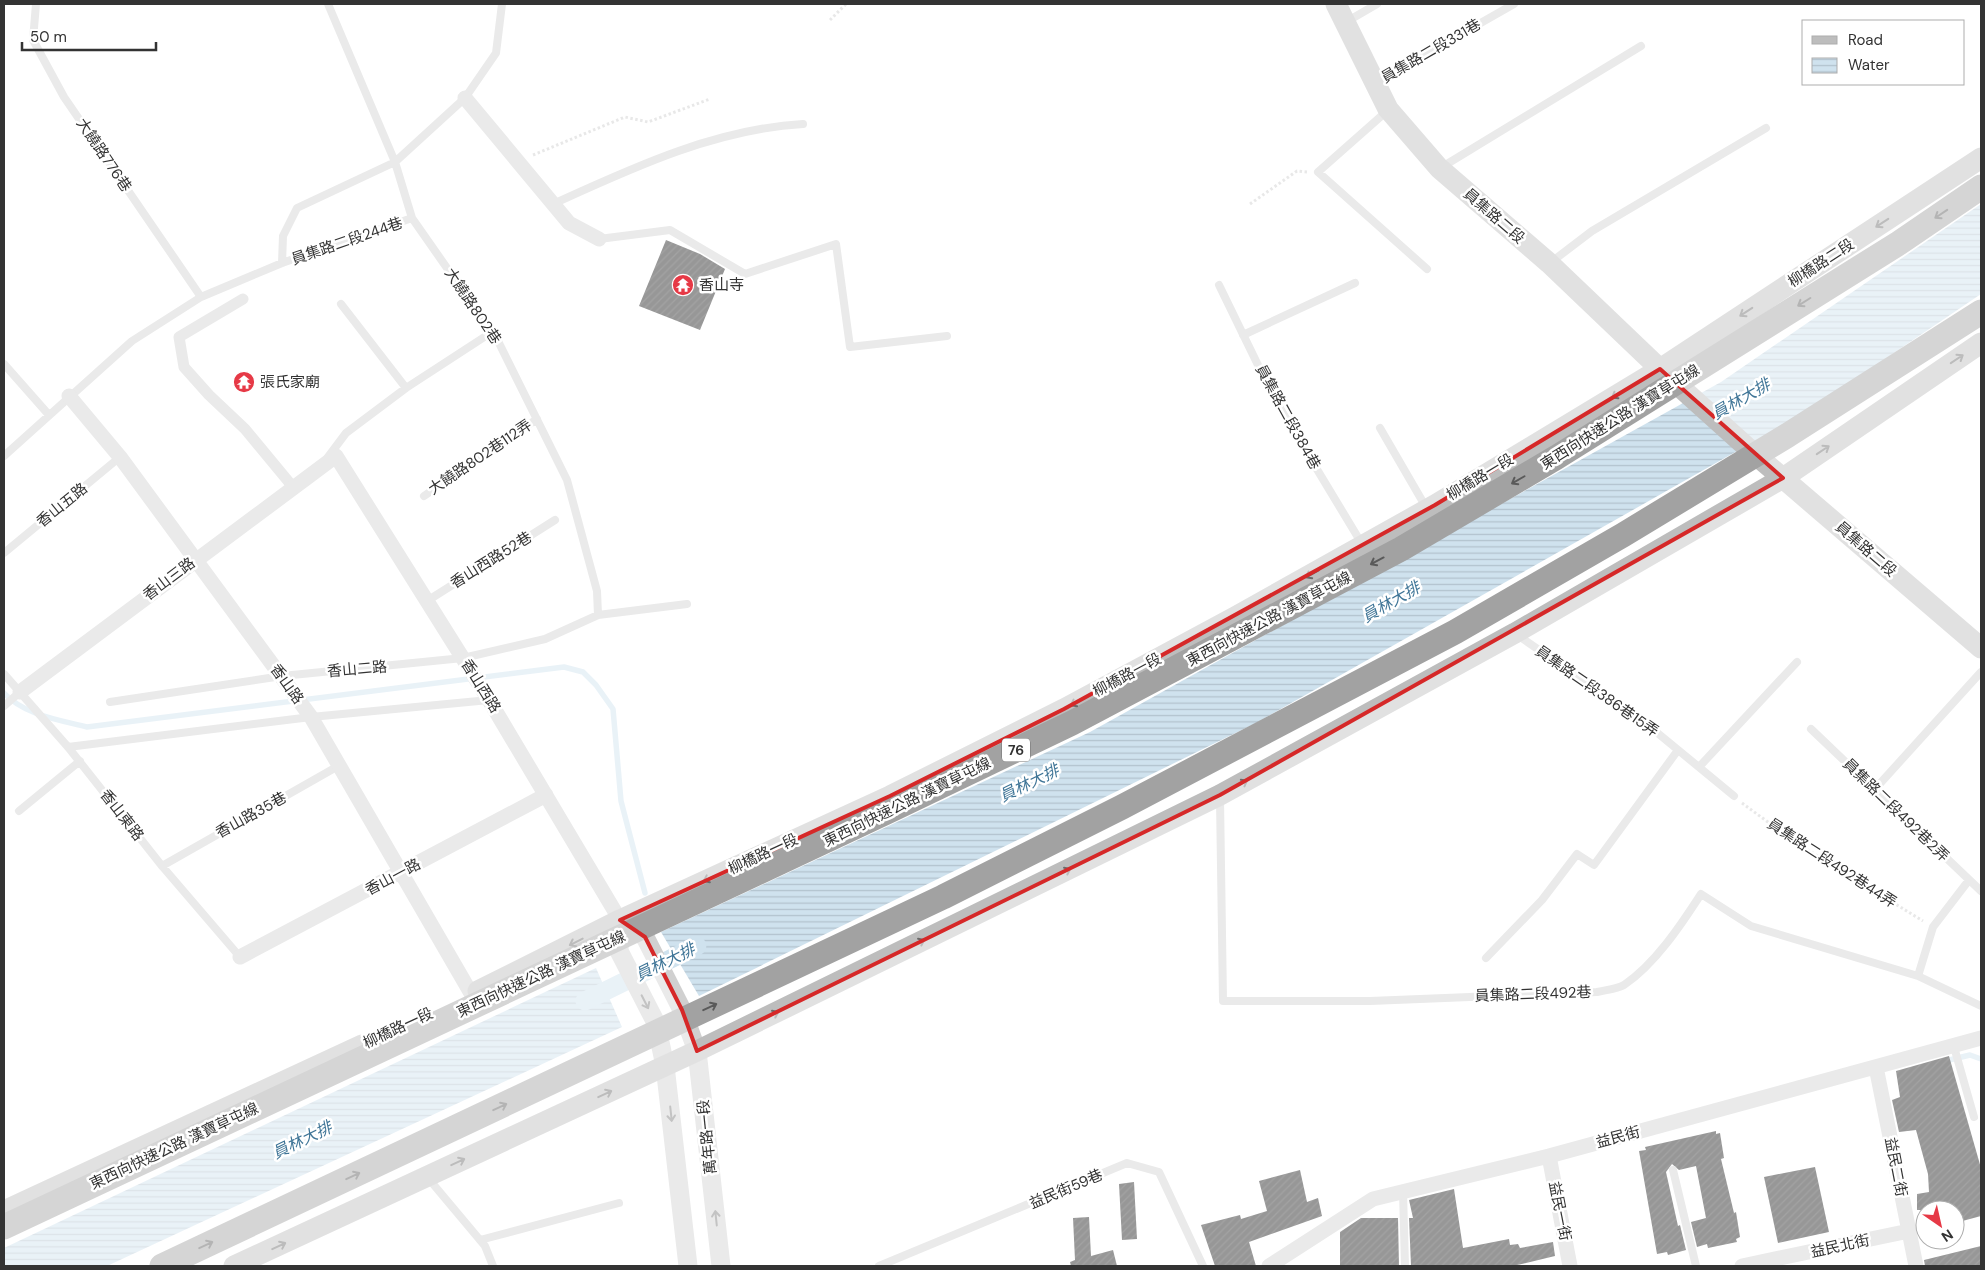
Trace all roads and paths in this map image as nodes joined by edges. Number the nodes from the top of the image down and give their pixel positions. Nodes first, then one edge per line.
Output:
1 (36, 4) edge
2 (328, 4) edge
3 (502, 4) edge
4 (846, 4) edge
5 (1336, 4) edge
6 (1377, 4) edge
7 (1514, 4) edge
8 (830, 20) dead end
9 (1346, 22) junction
10 (1641, 46) dead end
11 (1374, 84) junction
12 (465, 98) junction
13 (710, 100) dead end
14 (1388, 109) junction
15 (803, 124) dead end
16 (1766, 128) dead end
17 (1981, 158) edge
18 (518, 161) junction
19 (395, 162) junction
20 (1439, 168) junction
21 (1318, 172) junction
22 (1981, 187) edge
23 (553, 204) junction
24 (1250, 204) dead end
25 (412, 218) junction
26 (599, 239) joint
27 (282, 263) junction
28 (1549, 263) junction
29 (1427, 269) dead end
30 (1355, 283) dead end
31 (1219, 284) dead end
32 (201, 297) junction
33 (243, 299) dead end
34 (341, 304) dead end
35 (1981, 312) edge
36 (492, 332) junction
37 (1243, 335) junction
38 (947, 336) dead end
39 (1981, 343) edge
40 (4, 364) edge
41 (1660, 369) junction
42 (406, 388) junction
43 (69, 396) junction
44 (49, 415) junction
45 (537, 419) junction
46 (1380, 428) dead end
47 (4, 456) edge
48 (336, 456) joint
49 (120, 457) junction
50 (319, 468) junction
51 (1783, 478) junction
52 (293, 487) junction
53 (424, 496) dead end
54 (1427, 509) junction
55 (555, 520) dead end
56 (1363, 546) junction
57 (4, 553) edge
58 (196, 559) junction
59 (427, 601) junction
60 (686, 604) dead end
61 (598, 615) junction
62 (1515, 632) junction
63 (1981, 648) edge
64 (464, 658) junction
65 (1797, 662) dead end
66 (1981, 672) edge
67 (4, 674) edge
68 (282, 676) junction
69 (20, 692) junction
70 (489, 700) junction
71 (110, 702) dead end
72 (4, 706) edge
73 (311, 717) junction
74 (1811, 729) dead end
75 (68, 746) junction
76 (1678, 750) junction
77 (80, 761) junction
78 (340, 765) junction
79 (1698, 767) junction
80 (1875, 789) junction
81 (546, 795) junction
82 (1220, 795) junction
83 (1734, 796) joint
84 (20, 811) dead end
85 (162, 866) junction
86 (401, 873) junction
87 (1969, 880) junction
88 (1981, 891) edge
89 (620, 920) junction
90 (1933, 927) junction
91 (240, 957) joint
92 (1486, 958) dead end
93 (1918, 976) junction
94 (472, 994) junction
95 (1981, 1006) edge
96 (1981, 1038) edge
97 (1954, 1047) junction
98 (697, 1052) junction
99 (665, 1066) junction
100 (1876, 1067) junction
101 (1974, 1117) dead end
102 (1549, 1156) junction
103 (1673, 1170) dead end
104 (427, 1177) junction
105 (1403, 1191) junction
106 (619, 1202) dead end
107 (4, 1211) edge
108 (4, 1226) edge
109 (1909, 1231) junction
110 (480, 1240) junction
111 (162, 1266) edge
112 (234, 1266) edge
113 (493, 1266) edge
114 (688, 1266) edge
115 (721, 1266) edge
116 (879, 1266) edge
117 (1203, 1266) edge
118 (1269, 1266) edge
119 (1405, 1266) edge
120 (1570, 1266) edge
121 (1696, 1266) edge
122 (1742, 1266) edge
123 (1916, 1266) edge

1 - 32 lane, 大饒路776巷
2 - 19 lane, 大饒路802巷
3 - 12 lane, 員集路二段244巷
4 - 8 path
5 - 9 main road, 員集路二段
6 - 9 lane
7 - 11 lane, 員集路二段331巷
9 - 11 main road, 員集路二段
10 - 20 lane
11 - 14 main road, 員集路二段
12 - 18 street
12 - 19 lane, 員集路二段244巷
13 - 18 path
14 - 20 main road, 員集路二段
14 - 21 lane
15 - 23 lane
16 - 28 lane
17 -> 41 main road, 柳橋路二段
18 - 23 street
19 - 25 lane, 大饒路802巷
19 - 27 lane, 員集路二段244巷
20 - 28 main road, 員集路二段
21 - 24 path
21 - 29 lane
22 -> 108 highway, 東西向快速公路 漢寶草屯線 / 76, bridge
23 - 26 street
25 - 27 lane, 員集路二段244巷
25 - 36 lane, 大饒路802巷
26 - 38 lane
27 - 32 lane, 員集路二段244巷
28 - 41 main road, 員集路二段
30 - 37 lane
31 - 37 lane, 員集路二段384巷
32 - 43 lane, 員集路二段244巷
33 - 52 street
34 - 42 lane
111 -> 35 highway, bridge
36 - 42 lane
36 - 45 lane, 大饒路802巷
37 - 56 lane, 員集路二段384巷
51 -> 39 main road
40 - 44 lane
41 - 51 main road, 員集路二段
41 -> 54 main road, 柳橋路一段
42 - 50 lane
43 - 44 lane, 員集路二段244巷
43 - 49 street, 香山路
44 - 47 lane, 員集路二段244巷
45 - 53 lane, 大饒路802巷112弄
45 - 61 lane, 大饒路802巷
46 - 54 lane
48 - 50 street, 香山三路
48 - 59 street, 香山西路
49 - 57 lane, 香山五路
49 - 58 street, 香山路
50 - 52 street, 香山三路
51 - 62 main road
51 - 63 main road, 員集路二段
52 - 58 street, 香山三路
54 - 56 main road, 柳橋路一段
55 - 59 lane, 香山西路52巷
56 -> 89 main road, 柳橋路一段
58 - 68 street, 香山路
58 - 69 street, 香山三路
59 - 64 street, 香山西路
60 - 61 lane, 香山二路
61 - 64 lane, 香山二路
62 - 76 lane, 員集路二段386巷15弄
82 -> 62 main road
64 - 68 lane, 香山二路
64 - 70 street, 香山西路
65 - 79 lane
66 - 80 lane
67 - 69 lane, 香山東路
68 - 71 lane, 香山二路
68 - 73 street, 香山路
69 - 72 lane, 香山三路
69 - 75 lane, 香山東路
70 - 73 lane
70 - 81 street, 香山西路
73 - 75 lane
73 - 78 street, 香山路
74 - 80 lane, 員集路二段492巷2弄
75 - 77 lane, 香山東路
76 - 79 lane, 員集路二段386巷15弄
76 - 92 lane
77 - 84 lane
77 - 85 lane, 香山東路
78 - 85 lane, 香山路35巷
78 - 86 street, 香山路
79 - 83 lane, 員集路二段386巷15弄
80 - 87 lane, 員集路二段492巷2弄
81 - 86 street, 香山一路
81 - 89 street, 香山西路
82 - 93 lane, 員集路二段492巷
98 -> 82 main road
83 - 90 path, 員集路二段492巷44弄
85 - 91 lane, 香山東路
86 - 91 street, 香山一路
86 - 94 street, 香山路
87 - 88 lane, 員集路二段492巷2弄
87 - 90 lane
89 -> 94 main road, 柳橋路一段
89 - 98 street, 萬年路一段
89 -> 99 street
90 - 93 lane
93 - 95 lane, 員集路二段492巷
94 - 107 main road, 柳橋路一段
96 - 97 street, 益民街
97 - 100 street, 益民街
97 - 101 lane
98 - 99 main road
115 -> 98 street, 萬年路一段
104 -> 99 main road
99 -> 114 street
100 - 102 street, 益民街
100 - 109 street, 益民二街
102 - 105 street, 益民街
102 - 120 street, 益民一街
103 - 121 lane
104 - 110 lane
112 -> 104 main road
105 - 118 street, 益民街
105 - 119 lane
106 - 110 lane
109 - 122 street, 益民北街
109 - 123 street, 益民二街
110 - 113 lane
116 - 117 lane, 益民街59巷

